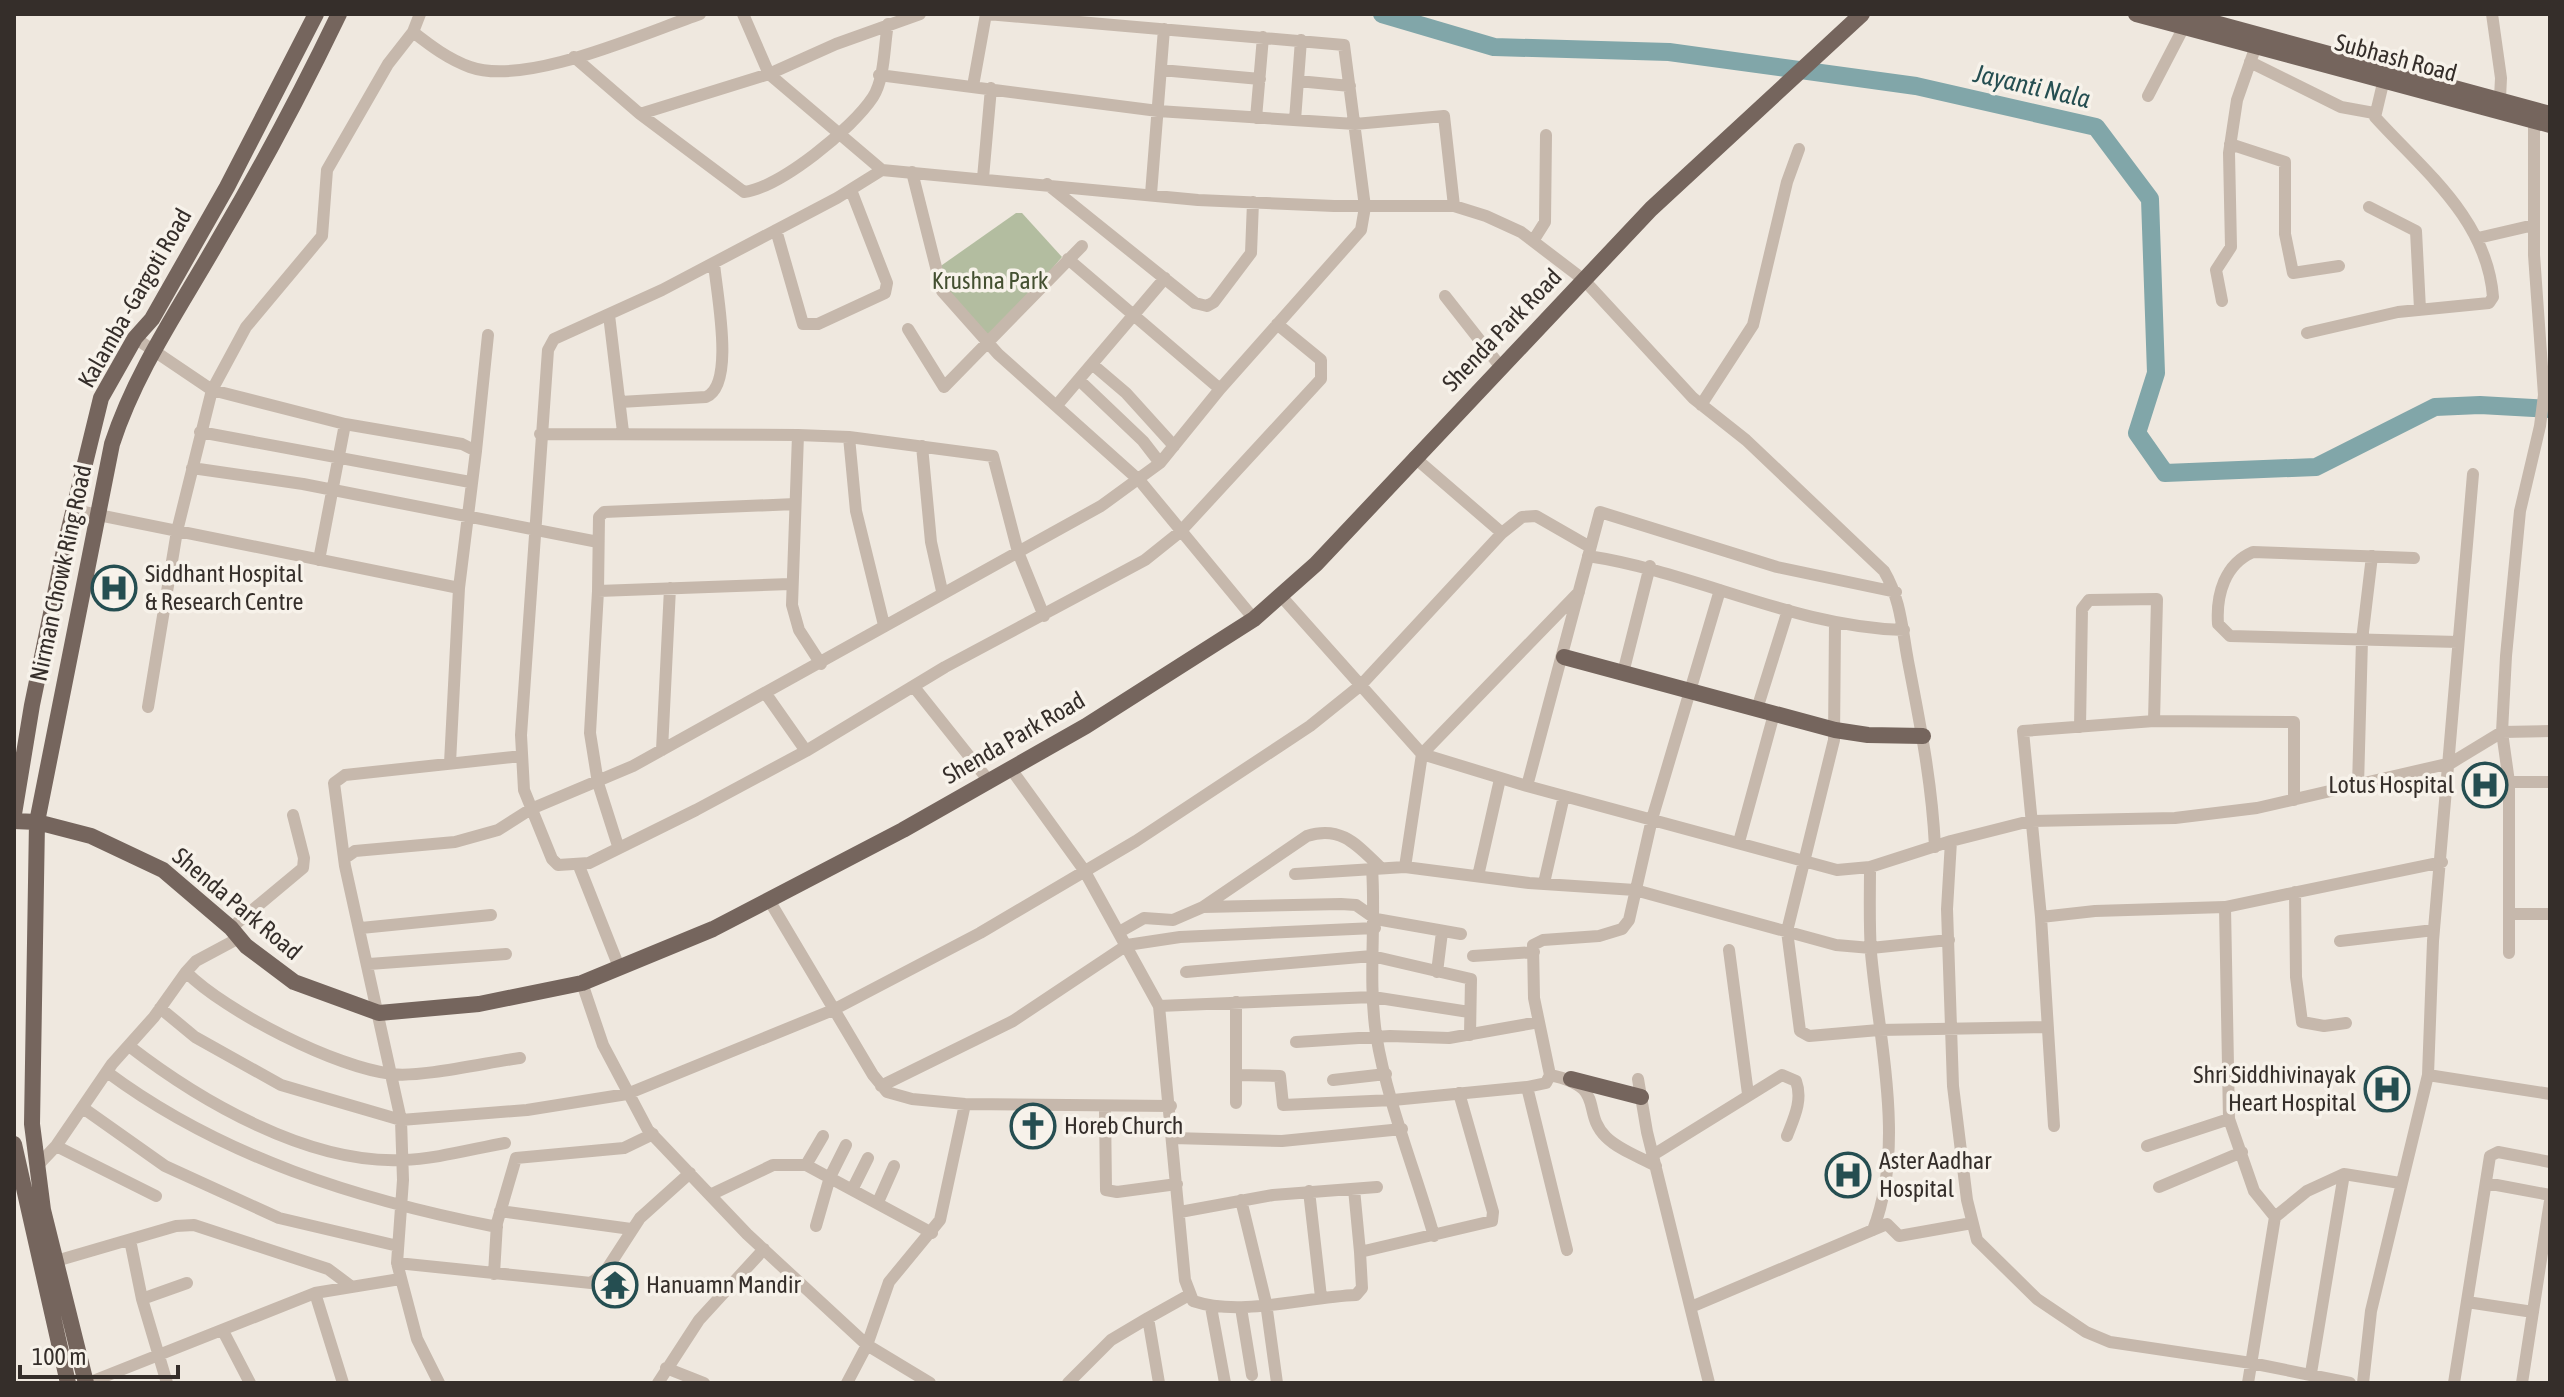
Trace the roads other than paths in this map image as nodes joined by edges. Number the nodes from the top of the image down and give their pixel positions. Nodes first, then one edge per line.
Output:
1 (316, 14) edge
2 (339, 14) edge
3 (420, 14) edge
4 (700, 14) edge
5 (743, 14) edge
6 (920, 14) edge
7 (986, 14) edge
8 (1862, 14) edge
9 (2136, 14) edge
10 (2492, 14) edge
11 (2186, 19) edge
12 (888, 24) junction
13 (1164, 29) junction
14 (413, 32) junction
15 (1263, 37) junction
16 (1301, 40) junction
17 (2255, 47) junction
18 (574, 57) junction
19 (1161, 70) junction
20 (769, 74) junction
21 (879, 75) junction
22 (2393, 77) junction
23 (1260, 79) junction
24 (1298, 81) junction
25 (973, 86) junction
26 (1350, 86) junction
27 (991, 88) junction
28 (2148, 96) dead end
29 (2500, 98) junction
30 (1158, 111) junction
31 (2374, 113) junction
32 (640, 114) junction
33 (2542, 117) edge
34 (1256, 118) junction
35 (1295, 120) junction
36 (1355, 124) junction
37 (837, 135) junction
38 (1546, 135) dead end
39 (2230, 144) junction
40 (1799, 149) dead end
41 (882, 170) junction
42 (912, 172) junction
43 (983, 178) junction
44 (1047, 184) junction
45 (851, 190) junction
46 (1151, 194) junction
47 (1253, 202) junction
48 (1454, 206) junction
49 (1365, 207) junction
50 (2369, 207) dead end
51 (2534, 225) junction
52 (776, 230) junction
53 (2478, 238) junction
54 (1533, 241) junction
55 (1082, 246) dead end
56 (1068, 259) junction
57 (714, 263) junction
58 (2339, 266) dead end
59 (1165, 278) junction
60 (1584, 280) junction
61 (1445, 296) dead end
62 (2222, 301) dead end
63 (2420, 309) junction
64 (1135, 313) junction
65 (609, 315) junction
66 (1277, 324) junction
67 (908, 329) dead end
68 (2307, 333) dead end
69 (488, 335) dead end
70 (135, 338) junction
71 (989, 343) junction
72 (154, 350) junction
73 (1092, 364) junction
74 (1500, 366) junction
75 (1079, 380) junction
76 (1220, 389) junction
77 (212, 390) junction
78 (620, 402) junction
79 (1057, 405) junction
80 (1701, 405) junction
81 (345, 424) junction
82 (200, 432) junction
83 (623, 432) junction
84 (540, 434) junction
85 (798, 435) junction
86 (849, 437) junction
87 (922, 446) junction
88 (1174, 446) junction
89 (476, 451) junction
90 (1414, 457) junction
91 (337, 459) junction
92 (1160, 463) junction
93 (192, 468) junction
94 (2473, 474) dead end
95 (1140, 481) junction
96 (470, 482) junction
97 (332, 491) junction
98 (795, 504) junction
99 (74, 510) junction
100 (98, 515) junction
101 (466, 518) junction
102 (177, 531) junction
103 (533, 532) junction
104 (1180, 532) junction
105 (1502, 533) junction
106 (598, 542) junction
107 (1589, 551) junction
108 (1018, 552) junction
109 (2372, 556) junction
110 (2414, 558) dead end
111 (319, 560) junction
112 (1650, 566) junction
113 (790, 584) junction
114 (459, 588) junction
115 (670, 588) junction
116 (1581, 590) junction
117 (1720, 590) junction
118 (598, 591) junction
119 (942, 591) junction
120 (1896, 592) junction
121 (1281, 596) junction
122 (1788, 610) junction
123 (1044, 616) junction
124 (1254, 619) junction
125 (1835, 623) junction
126 (884, 625) junction
127 (1904, 630) junction
128 (2362, 640) junction
129 (2458, 642) junction
130 (1564, 657) junction
131 (821, 664) junction
132 (1623, 673) junction
133 (1361, 685) junction
134 (914, 687) junction
135 (1691, 691) junction
136 (766, 694) junction
137 (148, 707) dead end
138 (1757, 709) junction
139 (1774, 714) junction
140 (2154, 721) junction
141 (2080, 727) junction
142 (1835, 730) junction
143 (2550, 731) edge
144 (2502, 732) junction
145 (1923, 736) junction
146 (662, 750) junction
147 (806, 751) junction
148 (1422, 754) junction
149 (522, 756) junction
150 (450, 763) junction
151 (2451, 763) junction
152 (1011, 769) junction
153 (1500, 779) junction
154 (989, 781) junction
155 (2509, 782) junction
156 (2550, 782) edge
157 (598, 783) junction
158 (1527, 786) junction
159 (2358, 786) junction
160 (1564, 796) junction
161 (2294, 800) junction
162 (531, 809) junction
163 (14, 814) edge
164 (293, 815) dead end
165 (1652, 819) junction
166 (14, 821) edge
167 (2030, 821) junction
168 (37, 822) junction
169 (1951, 841) junction
170 (1739, 842) junction
171 (618, 846) junction
172 (1935, 847) junction
173 (345, 858) junction
174 (1805, 862) junction
175 (2442, 862) junction
176 (579, 866) junction
177 (1405, 867) junction
178 (1870, 867) junction
179 (1376, 868) junction
180 (1084, 870) junction
181 (1295, 874) dead end
182 (1478, 876) junction
183 (1544, 883) junction
184 (1635, 890) junction
185 (2295, 892) junction
186 (769, 900) junction
187 (1203, 907) junction
188 (2225, 907) junction
189 (2510, 914) junction
190 (2550, 914) edge
191 (491, 915) dead end
192 (2041, 917) junction
193 (1375, 923) junction
194 (361, 928) junction
195 (2434, 930) junction
196 (1121, 931) junction
197 (1787, 931) junction
198 (1442, 932) junction
199 (235, 933) junction
200 (1461, 934) dead end
201 (1949, 940) junction
202 (2340, 941) dead end
203 (1127, 945) junction
204 (1871, 948) junction
205 (1729, 950) dead end
206 (1534, 952) junction
207 (2509, 953) dead end
208 (506, 954) dead end
209 (1372, 956) junction
210 (1473, 956) dead end
211 (369, 964) junction
212 (619, 967) junction
213 (186, 972) junction
214 (1186, 972) dead end
215 (1437, 972) junction
216 (582, 983) junction
217 (1373, 997) junction
218 (1236, 1002) junction
219 (1159, 1006) junction
220 (160, 1008) junction
221 (833, 1010) junction
222 (1469, 1012) junction
223 (379, 1013) junction
224 (1539, 1022) junction
225 (2346, 1023) dead end
226 (2048, 1027) junction
227 (1951, 1029) junction
228 (1879, 1030) junction
229 (1470, 1035) junction
230 (1377, 1037) junction
231 (1296, 1042) dead end
232 (129, 1046) junction
233 (520, 1058) dead end
234 (107, 1072) junction
235 (1386, 1074) junction
236 (394, 1075) junction
237 (1238, 1075) junction
238 (1550, 1075) junction
239 (2428, 1075) junction
240 (1571, 1079) junction
241 (1638, 1079) dead end
242 (1333, 1080) dead end
243 (881, 1086) junction
244 (1527, 1087) junction
245 (1459, 1093) junction
246 (627, 1094) junction
247 (1748, 1094) junction
248 (2550, 1094) edge
249 (1641, 1097) junction
250 (1393, 1100) junction
251 (1236, 1103) dead end
252 (965, 1104) junction
253 (1171, 1106) junction
254 (83, 1108) junction
255 (1105, 1108) junction
256 (2229, 1119) junction
257 (401, 1120) junction
258 (2054, 1126) dead end
259 (1402, 1129) junction
260 (653, 1134) junction
261 (823, 1136) dead end
262 (1787, 1136) dead end
263 (1173, 1138) junction
264 (505, 1143) dead end
265 (846, 1145) dead end
266 (56, 1146) junction
267 (2147, 1146) dead end
268 (2242, 1152) junction
269 (14, 1153) edge
270 (37, 1157) junction
271 (868, 1158) dead end
272 (402, 1160) junction
273 (1655, 1161) junction
274 (2550, 1162) edge
275 (806, 1165) junction
276 (894, 1166) dead end
277 (690, 1173) junction
278 (2344, 1174) junction
279 (830, 1177) junction
280 (2400, 1183) junction
281 (2486, 1183) junction
282 (1177, 1184) junction
283 (1377, 1187) dead end
284 (2159, 1187) dead end
285 (853, 1188) junction
286 (1354, 1189) junction
287 (1309, 1191) junction
288 (710, 1195) junction
289 (156, 1196) dead end
290 (2550, 1198) edge
291 (1241, 1200) junction
292 (878, 1202) junction
293 (401, 1208) junction
294 (500, 1211) junction
295 (1180, 1212) junction
296 (2275, 1217) junction
297 (1972, 1223) junction
298 (816, 1226) dead end
299 (497, 1227) junction
300 (631, 1229) junction
301 (1873, 1230) junction
302 (932, 1233) junction
303 (1434, 1236) junction
304 (130, 1240) junction
305 (398, 1246) junction
306 (764, 1249) junction
307 (1567, 1250) dead end
308 (1360, 1252) junction
309 (56, 1261) junction
310 (397, 1263) junction
311 (494, 1274) junction
312 (400, 1279) junction
313 (187, 1283) dead end
314 (352, 1287) junction
315 (315, 1293) junction
316 (1189, 1295) junction
317 (1321, 1297) junction
318 (142, 1299) junction
319 (2467, 1302) junction
320 (1266, 1303) junction
321 (1211, 1307) junction
322 (1691, 1307) junction
323 (1241, 1308) junction
324 (2533, 1312) junction
325 (1148, 1318) junction
326 (223, 1331) junction
327 (867, 1345) junction
328 (158, 1356) junction
329 (2251, 1363) junction
330 (666, 1368) junction
331 (2311, 1373) junction
332 (1252, 1375) dead end
333 (68, 1383) edge
334 (87, 1383) edge
335 (167, 1383) edge
336 (250, 1383) edge
337 (343, 1383) edge
338 (439, 1383) edge
339 (658, 1383) edge
340 (704, 1383) edge
341 (847, 1383) edge
342 (930, 1383) edge
343 (1068, 1383) edge
344 (1159, 1383) edge
345 (1225, 1383) edge
346 (1277, 1383) edge
347 (1709, 1383) edge
348 (2248, 1383) edge
349 (2350, 1383) edge
350 (2363, 1383) edge
351 (2454, 1383) edge
352 (2522, 1383) edge

1 - 70 main road, Kalamba -Gargoti Road
2 - 72 main road, Nirman Chowk Ring Road
3 - 14 street
4 - 18 street
5 - 20 street
6 - 12 street
7 - 13 street
7 - 25 street
8 - 60 main road, Shenda Park Road
9 - 11 main road, Subhash Road
10 - 29 street
11 - 17 main road, Subhash Road
11 - 28 street
12 - 20 street
12 - 21 street
13 - 15 street
13 - 19 street
14 - 18 street
14 - 77 street
15 - 16 street
15 - 23 street
16 - 24 street
16 - 26 street
17 - 22 main road, Subhash Road
17 - 31 street
17 - 39 street
18 - 32 street
19 - 23 street
19 - 30 street
20 - 32 street
20 - 37 street
21 - 25 street
21 - 37 street
22 - 29 main road, Subhash Road
22 - 31 street
22 - 33 main road, Subhash Road
23 - 34 street
24 - 26 street
24 - 35 street
25 - 27 street
26 - 36 street
27 - 30 street
27 - 43 street
29 - 33 main road, Subhash Road
30 - 34 street
30 - 46 street
31 - 53 street
32 - 37 street
33 - 51 street
34 - 35 street
35 - 36 street
36 - 48 street
36 - 49 street
37 - 41 street
38 - 54 street
39 - 58 street
39 - 62 street
40 - 80 street
41 - 42 street
41 - 45 street
42 - 43 street
42 - 71 street
43 - 44 street
44 - 46 street
44 - 59 street
45 - 52 street
45 - 52 street
46 - 47 street
47 - 49 street
47 - 59 street
48 - 49 street
48 - 54 street
49 - 66 street
50 - 63 street
51 - 53 street
51 - 144 street
52 - 57 street
53 - 63 street
54 - 60 street
55 - 56 street
56 - 64 street
56 - 71 street
57 - 65 street
57 - 78 street
59 - 64 street
60 - 74 main road, Shenda Park Road
60 - 80 street
61 - 74 street
63 - 68 street
64 - 73 street
64 - 76 street
65 - 78 street
65 - 84 street
66 - 76 street
66 - 104 street
67 - 71 street
69 - 89 street
70 - 72 street
70 - 99 main road, Kalamba -Gargoti Road
71 - 79 street
72 - 77 street
72 - 100 main road, Nirman Chowk Ring Road
73 - 75 street
73 - 88 street
74 - 90 main road, Shenda Park Road
75 - 79 street
75 - 92 street
76 - 88 street
77 - 81 street
77 - 82 street
78 - 83 street
79 - 95 street
80 - 120 street
81 - 89 street
81 - 91 street
82 - 91 street
82 - 93 street
83 - 84 street
83 - 85 street
84 - 103 street
85 - 86 street
85 - 98 street
86 - 87 street
86 - 126 street
87 - 108 street
87 - 119 street
88 - 92 street
89 - 96 street
90 - 105 street
90 - 121 main road, Shenda Park Road
91 - 96 street
91 - 97 street
92 - 95 street
93 - 97 street
93 - 102 street
94 - 129 street
95 - 104 street
95 - 108 street
96 - 101 street
97 - 101 street
97 - 111 street
98 - 106 street
98 - 113 street
99 - 100 street
99 - 163 main road, Kalamba -Gargoti Road
100 - 102 street
100 - 168 main road, Nirman Chowk Ring Road
101 - 103 street
101 - 114 street
102 - 111 street
102 - 137 street
103 - 106 street
103 - 149 street
104 - 123 street
104 - 124 street
105 - 107 street
105 - 133 street
106 - 118 street
107 - 112 street
107 - 116 street
107 - 120 street
108 - 119 street
108 - 123 street
109 - 110 street
109 - 128 street
109 - 128 street
111 - 114 street
112 - 117 street
112 - 132 street
113 - 115 street
113 - 131 street
114 - 150 street
115 - 118 street
115 - 146 street
116 - 130 street
116 - 148 street
117 - 122 street
117 - 135 street
118 - 157 street
119 - 126 street
120 - 127 street
121 - 124 main road, Shenda Park Road
121 - 133 street
122 - 125 street
122 - 138 street
123 - 134 street
124 - 152 main road, Shenda Park Road
125 - 127 street
125 - 142 street
126 - 131 street
127 - 145 street
128 - 129 street
128 - 159 street
129 - 151 street
130 - 132 main road
130 - 158 street
131 - 136 street
132 - 135 main road
133 - 148 street
133 - 180 street
134 - 147 street
134 - 154 street
135 - 138 main road
135 - 165 street
136 - 146 street
136 - 147 street
138 - 139 main road
139 - 142 main road
139 - 170 street
140 - 141 street
140 - 141 street
140 - 161 street
141 - 167 street
142 - 145 main road
142 - 174 street
143 - 144 street
144 - 151 street
144 - 155 street
145 - 172 street
146 - 157 street
147 - 171 street
148 - 153 street
148 - 177 street
149 - 150 street
149 - 162 street
150 - 173 street
151 - 159 street
151 - 175 street
152 - 154 main road, Shenda Park Road
152 - 180 street
153 - 158 street
153 - 182 street
154 - 186 main road, Shenda Park Road
155 - 156 street
155 - 189 street
157 - 162 street
157 - 171 street
158 - 160 street
159 - 161 street
160 - 165 street
160 - 183 street
161 - 167 street
162 - 173 street
162 - 176 street
164 - 199 street
165 - 170 street
165 - 184 street
166 - 168 main road, Shenda Park Road
167 - 169 street
167 - 192 street
168 - 199 main road, Shenda Park Road
168 - 270 main road, Nirman Chowk Ring Road
169 - 172 street
169 - 201 street
170 - 174 street
171 - 176 street
172 - 178 street
173 - 194 street
174 - 178 street
174 - 197 street
175 - 185 street
175 - 195 street
176 - 212 street
177 - 179 street
177 - 182 street
178 - 204 street
179 - 181 street
179 - 187 street
179 - 193 street
180 - 196 street
180 - 221 street
182 - 183 street
183 - 184 street
184 - 197 street
184 - 206 street
185 - 188 street
185 - 225 street
186 - 212 main road, Shenda Park Road
186 - 221 street
187 - 193 street
187 - 196 street
188 - 192 street
188 - 256 street
189 - 190 street
189 - 207 street
191 - 194 street
192 - 226 street
193 - 198 street
193 - 203 street
193 - 209 street
194 - 211 street
195 - 202 street
195 - 239 street
196 - 203 street
197 - 204 street
197 - 228 street
198 - 200 street
198 - 215 street
199 - 213 street
199 - 223 main road, Shenda Park Road
201 - 204 street
201 - 227 street
203 - 219 street
203 - 243 street
204 - 228 street
205 - 247 street
206 - 210 street
206 - 224 street
208 - 211 street
209 - 214 street
209 - 215 street
209 - 217 street
211 - 223 street
212 - 216 main road, Shenda Park Road
213 - 220 street
213 - 236 street
215 - 222 street
216 - 223 main road, Shenda Park Road
216 - 246 street
217 - 218 street
217 - 222 street
217 - 230 street
218 - 219 street
218 - 237 street
219 - 253 street
220 - 232 street
220 - 257 street
221 - 243 street
221 - 246 street
222 - 229 street
223 - 236 street
224 - 229 street
224 - 238 street
226 - 227 street
226 - 258 street
227 - 228 street
227 - 297 street
228 - 301 street
229 - 230 street
230 - 231 street
230 - 235 street
232 - 234 street
232 - 272 street
233 - 236 street
234 - 254 street
234 - 293 street
235 - 242 street
235 - 250 street
236 - 257 street
237 - 250 street
237 - 251 street
238 - 240 street
238 - 244 street
239 - 248 street
239 - 280 street
240 - 249 main road
240 - 273 street
241 - 249 street
243 - 252 street
244 - 245 street
244 - 307 street
245 - 250 street
245 - 303 street
246 - 257 street
246 - 260 street
247 - 262 street
247 - 273 street
249 - 273 street
250 - 259 street
252 - 255 street
252 - 302 street
253 - 255 street
253 - 263 street
254 - 266 street
254 - 305 street
255 - 282 street
256 - 267 street
256 - 268 street
257 - 272 street
259 - 263 street
259 - 303 street
260 - 277 street
260 - 294 street
261 - 275 street
263 - 282 street
264 - 272 street
265 - 279 street
266 - 270 street
266 - 289 street
268 - 284 street
268 - 296 street
269 - 270 street
269 - 333 main road
270 - 309 main road, Nirman Chowk Ring Road
271 - 285 street
272 - 293 street
273 - 322 street
274 - 281 street
275 - 279 street
275 - 288 street
276 - 292 street
277 - 288 street
277 - 300 street
278 - 280 street
278 - 296 street
278 - 331 street
279 - 285 street
279 - 298 street
280 - 350 street
281 - 290 street
281 - 319 street
282 - 295 street
283 - 286 street
285 - 292 street
286 - 287 street
286 - 308 street
287 - 291 street
287 - 317 street
288 - 306 street
290 - 324 street
291 - 295 street
291 - 320 street
292 - 302 street
293 - 299 street
293 - 305 street
294 - 299 street
294 - 300 street
295 - 316 street
296 - 329 street
297 - 301 street
297 - 329 street
299 - 311 street
300 - 311 street
301 - 322 street
302 - 327 street
303 - 308 street
304 - 309 street
304 - 314 street
304 - 318 street
305 - 310 street
306 - 327 street
306 - 330 street
308 - 317 street
309 - 334 main road, Nirman Chowk Ring Road
310 - 311 street
310 - 312 street
312 - 314 street
312 - 338 street
313 - 318 street
314 - 315 street
315 - 326 street
315 - 337 street
316 - 321 street
316 - 325 street
317 - 320 street
318 - 328 street
319 - 324 street
319 - 351 street
320 - 323 street
320 - 346 street
321 - 323 street
321 - 345 street
322 - 347 street
323 - 332 street
324 - 352 street
325 - 343 street
325 - 344 street
326 - 328 street
326 - 336 street
327 - 341 street
327 - 342 street
328 - 334 street
328 - 335 street
329 - 331 street
329 - 348 street
330 - 339 street
330 - 340 street
331 - 349 street

